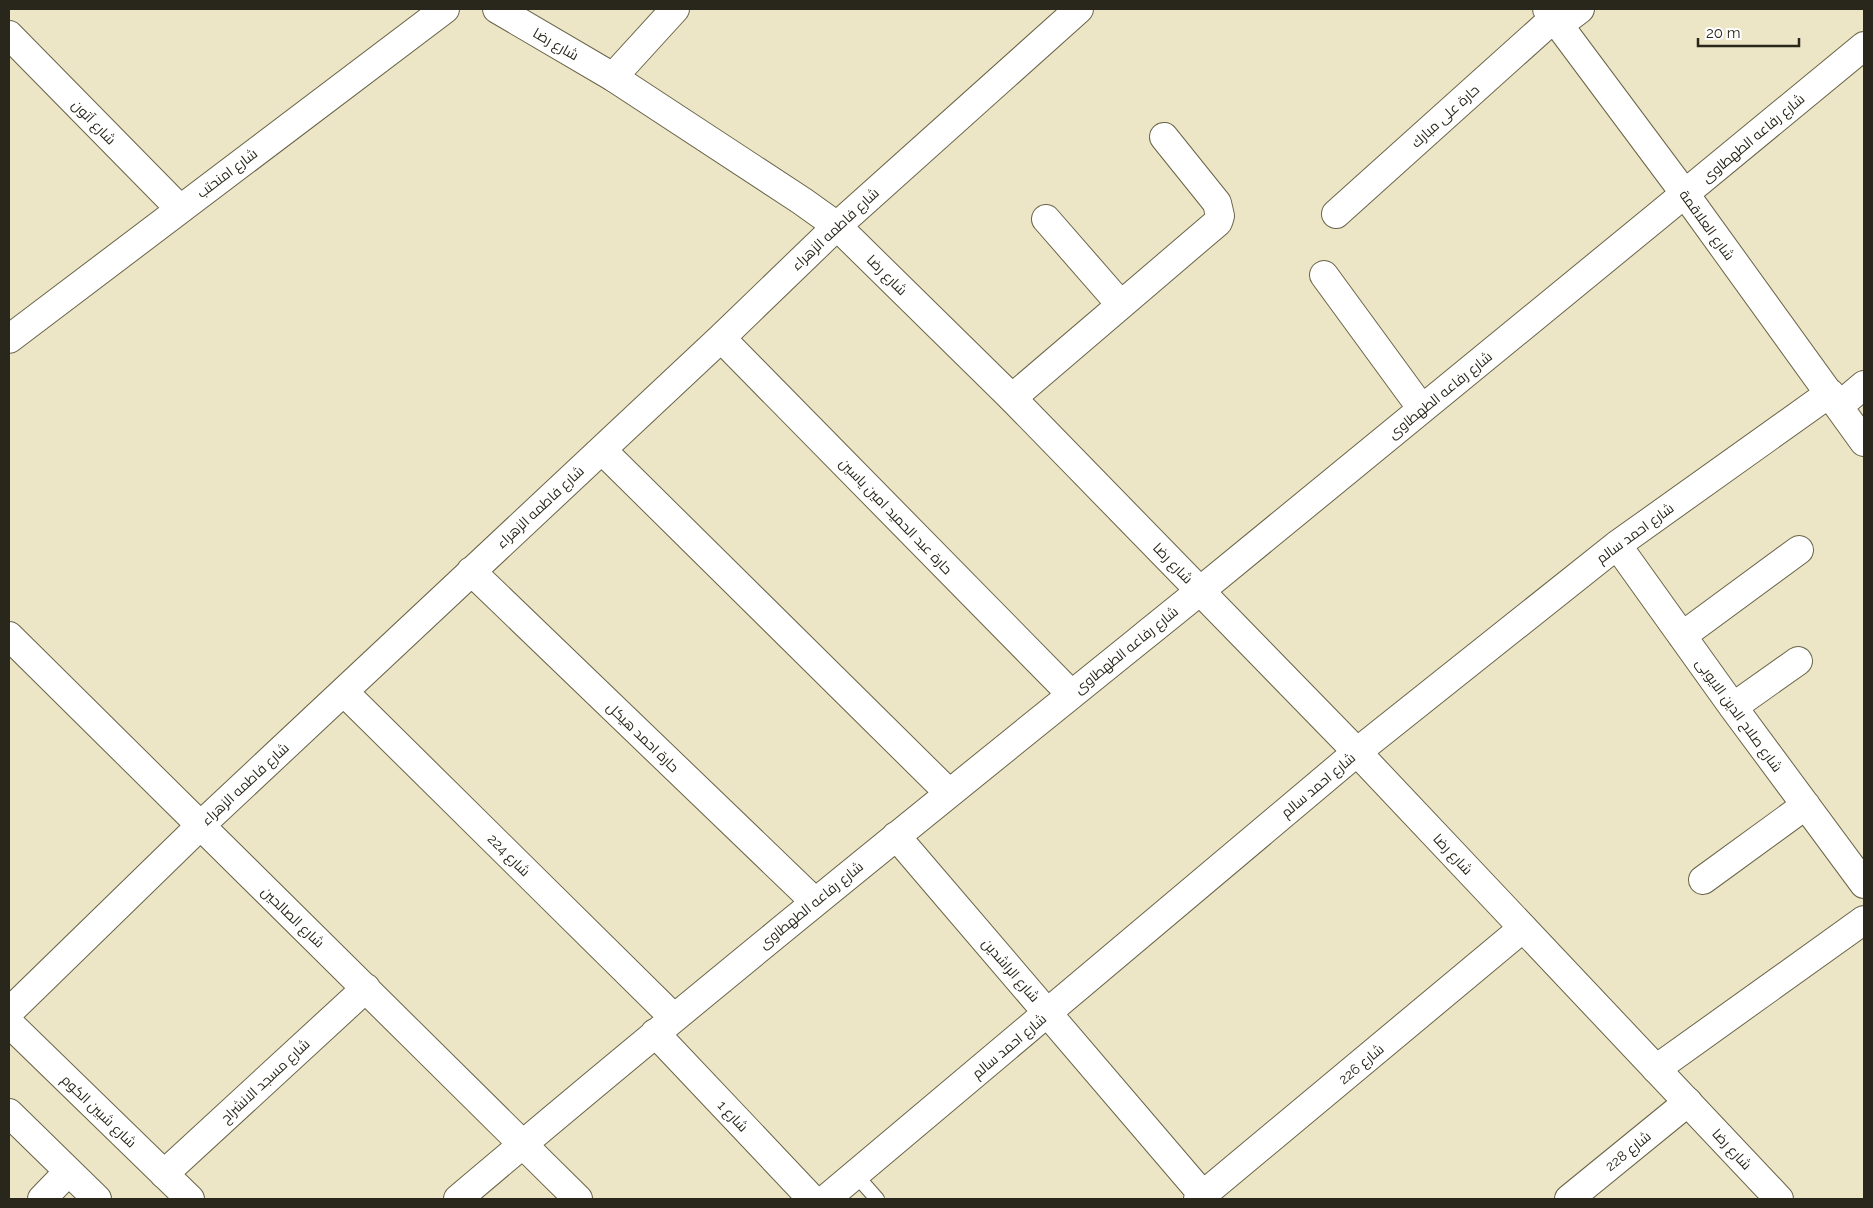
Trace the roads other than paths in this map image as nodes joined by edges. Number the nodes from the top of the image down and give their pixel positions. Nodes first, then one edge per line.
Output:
1 (445, 9) edge
2 (497, 9) edge
3 (675, 9) edge
4 (1079, 9) edge
5 (1560, 15) edge
6 (9, 34) edge
7 (1864, 46) edge
8 (613, 77) junction
9 (1164, 137) dead end
10 (1685, 194) junction
11 (180, 209) junction
12 (1336, 214) dead end
13 (1046, 219) dead end
14 (837, 226) junction
15 (1324, 275) dead end
16 (1121, 305) junction
17 (721, 338) junction
18 (9, 339) edge
19 (1864, 385) edge
20 (1012, 398) junction
21 (1834, 400) junction
22 (1422, 409) junction
23 (1864, 442) edge
24 (602, 450) junction
25 (1617, 545) junction
26 (1799, 550) dead end
27 (471, 571) junction
28 (1200, 591) junction
29 (1682, 636) junction
30 (12, 647) edge
31 (1798, 661) dead end
32 (344, 692) junction
33 (1071, 694) junction
34 (1733, 707) junction
35 (1357, 752) junction
36 (949, 793) junction
37 (1806, 805) junction
38 (200, 826) junction
39 (896, 836) junction
40 (1703, 880) dead end
41 (1864, 884) edge
42 (815, 902) junction
43 (1864, 920) edge
44 (1523, 928) junction
45 (366, 988) junction
46 (9, 1012) edge
47 (1048, 1013) junction
48 (9, 1022) edge
49 (665, 1026) junction
50 (1656, 1069) junction
51 (1688, 1102) junction
52 (9, 1113) edge
53 (523, 1144) junction
54 (68, 1172) junction
55 (164, 1174) junction
56 (855, 1174) junction
57 (1200, 1197) edge
58 (42, 1199) edge
59 (97, 1199) edge
60 (190, 1199) edge
61 (458, 1199) edge
62 (578, 1199) edge
63 (812, 1199) edge
64 (826, 1199) edge
65 (877, 1199) edge
66 (1569, 1199) edge
67 (1779, 1199) edge

1 - 11 street, شارع امنحتب
2 - 8 street, شارع رضا
3 - 8 street
4 - 14 street, شارع فاطمه الزهراء
5 - 10 street, شارع العلاقمة
5 - 12 street, حارة على مبارك
6 - 11 street, شارع آتون
7 - 10 street, شارع رفاعه الطهطاوى
8 - 14 street, شارع رضا
9 - 16 street
10 - 21 street, شارع العلاقمة
10 - 22 street, شارع رفاعه الطهطاوى
11 - 18 street, شارع امنحتب
13 - 16 street
14 - 17 street, شارع فاطمه الزهراء
14 - 20 street, شارع رضا
15 - 22 street
16 - 20 street
17 - 24 street, شارع فاطمه الزهراء
17 - 33 street, حارة عبد الحميد امين ياسين
19 - 21 street, شارع احمد سالم
20 - 28 street, شارع رضا
21 - 23 street, شارع العلاقمة
21 - 25 street, شارع احمد سالم
22 - 28 street, شارع رفاعه الطهطاوى
24 - 27 street, شارع فاطمه الزهراء
24 - 36 street
25 - 29 street, شارع صلاح الدين الايوبى
25 - 35 street, شارع احمد سالم
26 - 29 street
27 - 32 street, شارع فاطمه الزهراء
27 - 42 street, حارة احمد هيكل
28 - 33 street, شارع رفاعه الطهطاوى
28 - 35 street, شارع رضا
29 - 34 street, شارع صلاح الدين الايوبى
30 - 38 street, شارع الصالحين
31 - 34 street
32 - 38 street, شارع فاطمه الزهراء
32 - 49 street, شارع 224
33 - 36 street, شارع رفاعه الطهطاوى
34 - 37 street, شارع صلاح الدين الايوبى
35 - 44 street, شارع رضا
35 - 47 street, شارع احمد سالم
36 - 39 street, شارع رفاعه الطهطاوى
37 - 40 street
37 - 41 street, شارع صلاح الدين الايوبى
38 - 45 street, شارع الصالحين
38 - 46 street, شارع فاطمه الزهراء
39 - 42 street, شارع رفاعه الطهطاوى
39 - 47 street, شارع الراشدين
42 - 49 street, شارع رفاعه الطهطاوى
43 - 50 street
44 - 50 street, شارع رضا
44 - 57 street, شارع 226
45 - 53 street, شارع الصالحين
45 - 55 street, شارع مسجد الانشراح
47 - 56 street, شارع احمد سالم
47 - 57 street, شارع الراشدين
48 - 55 street, شارع شبين الكوم
49 - 53 street, شارع رفاعه الطهطاوى
49 - 63 street, شارع 1
50 - 51 street, شارع رضا
51 - 66 street, شارع 228
51 - 67 street, شارع رضا
52 - 54 street
53 - 61 street, شارع رفاعه الطهطاوى
53 - 62 street, شارع الصالحين
54 - 58 street
54 - 59 street
55 - 60 street, شارع شبين الكوم
56 - 64 street, شارع احمد سالم
56 - 65 lane

